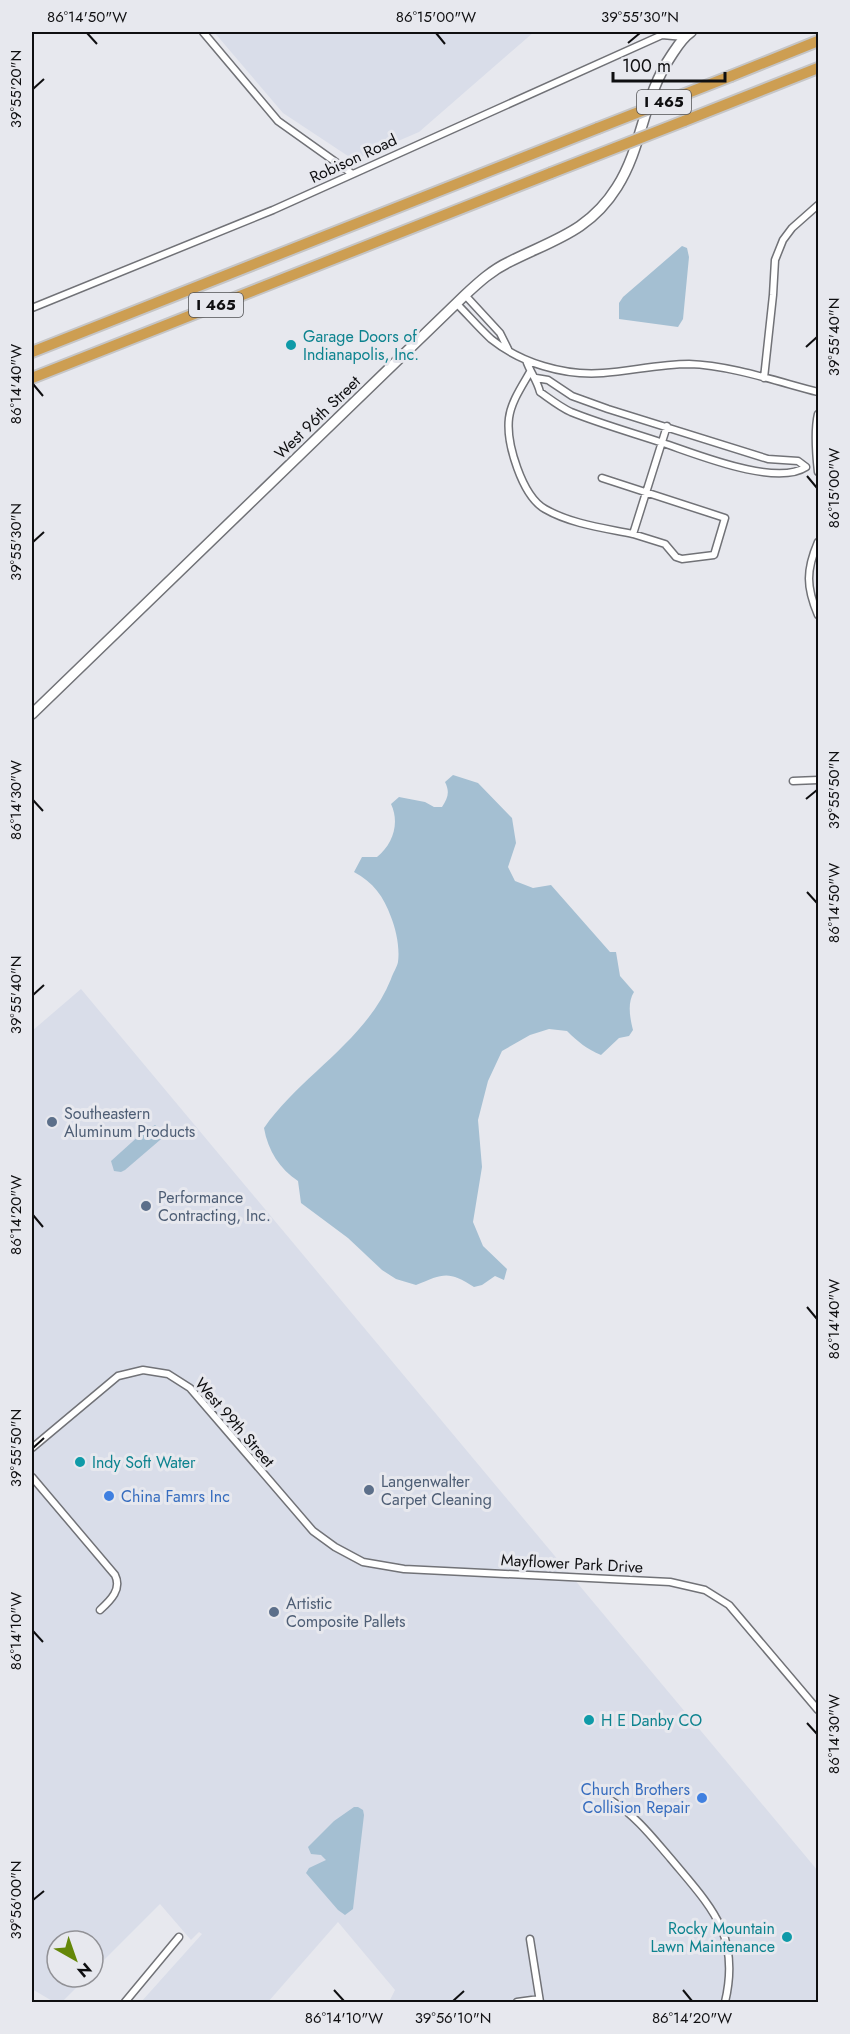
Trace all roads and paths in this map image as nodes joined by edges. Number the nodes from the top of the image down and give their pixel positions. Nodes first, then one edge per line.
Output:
1 (203, 32) edge
2 (688, 34) edge
3 (819, 41) edge
4 (819, 68) edge
5 (351, 173) junction
6 (819, 205) edge
7 (465, 295) junction
8 (456, 303) junction
9 (32, 308) edge
10 (508, 349) junction
11 (32, 352) edge
12 (526, 360) junction
13 (530, 372) junction
14 (32, 378) edge
15 (536, 378) junction
16 (764, 378) junction
17 (819, 392) edge
18 (819, 414) edge
19 (667, 426) junction
20 (818, 431) edge
21 (663, 443) junction
22 (806, 467) junction
23 (818, 467) edge
24 (602, 478) dead end
25 (646, 492) junction
26 (633, 534) junction
27 (819, 542) edge
28 (819, 615) edge
29 (32, 714) edge
30 (819, 780) edge
31 (793, 781) dead end
32 (32, 1448) edge
33 (32, 1477) edge
34 (290, 1507) joint
35 (100, 1610) dead end
36 (819, 1710) edge
37 (612, 1801) dead end
38 (179, 1936) dead end
39 (530, 1939) dead end
40 (539, 2001) edge
41 (125, 2002) edge
42 (517, 2002) edge
43 (725, 2002) edge

1 - 5 street
2 - 5 street, Robison Road
2 - 7 street, West 96th Street
3 - 11 highway, I 465, bridge
4 - 14 highway, I 465, bridge
5 - 9 street, Robison Road
6 - 16 street
7 - 8 street, West 96th Street
7 - 10 street
8 - 10 street
8 - 29 street, West 96th Street
10 - 12 street
12 - 13 street
12 - 16 street
13 - 15 street
13 - 26 street
15 - 19 street
15 - 21 street
16 - 17 street
18 - 20 street
19 - 21 street
19 - 22 street
20 - 23 street
21 - 22 street
21 - 25 street
22 - 23 street
24 - 25 street
25 - 26 street
25 - 26 street
27 - 28 street
30 - 31 street
32 - 34 street, West 99th Street
33 - 35 street
34 - 36 street, Mayflower Park Drive
37 - 43 street
38 - 41 street
39 - 40 street
40 - 42 street

